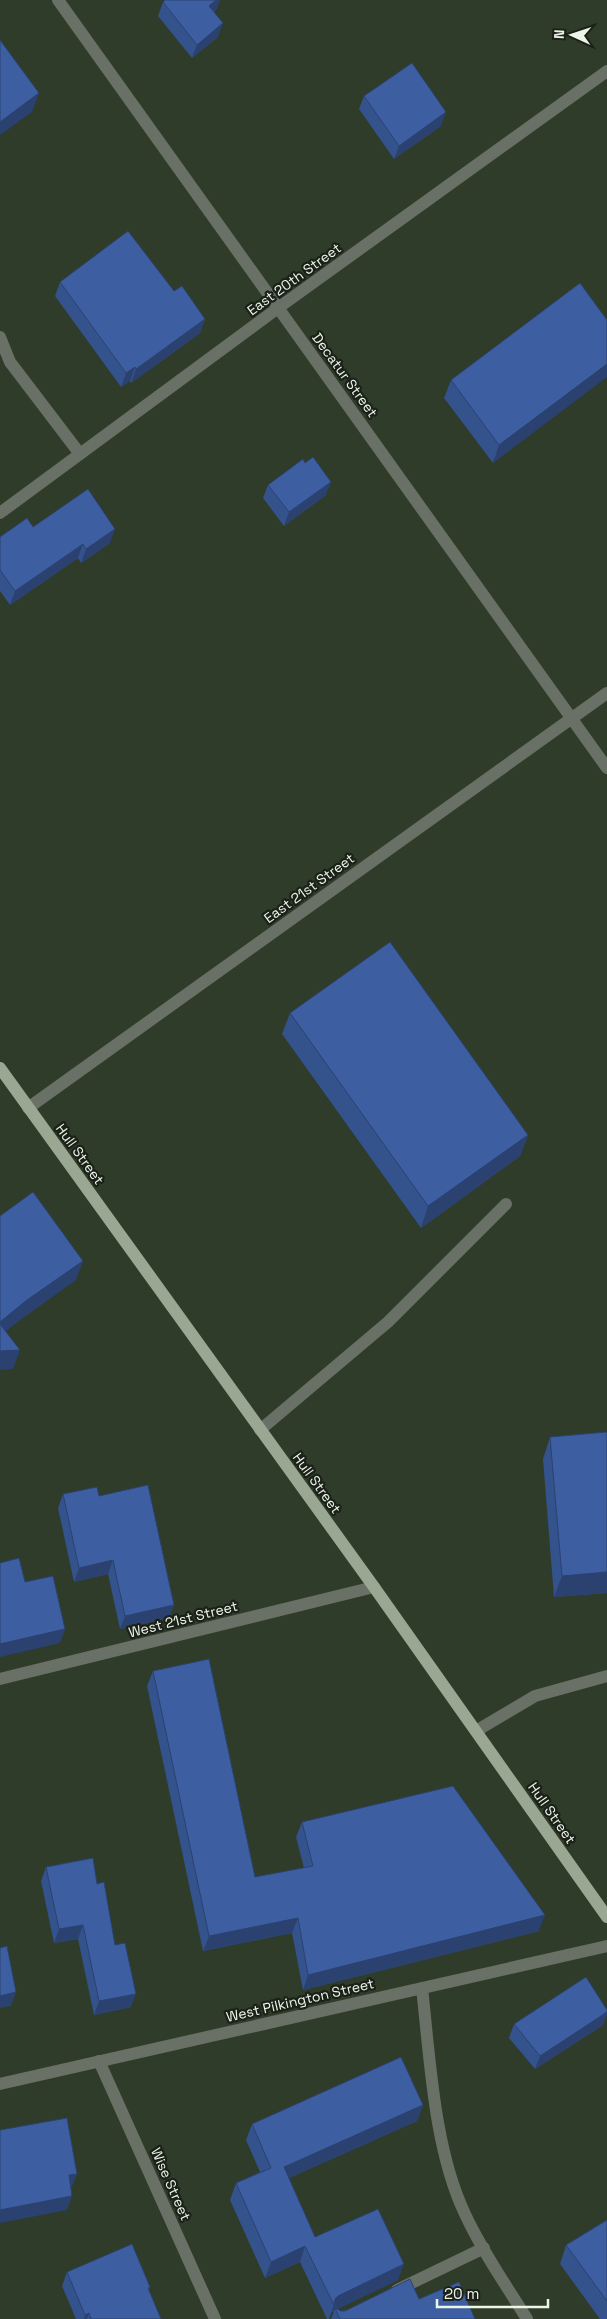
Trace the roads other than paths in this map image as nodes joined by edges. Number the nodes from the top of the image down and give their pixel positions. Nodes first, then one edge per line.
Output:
1 (58, 0) edge
2 (607, 71) edge
3 (278, 308) junction
4 (0, 337) edge
5 (80, 454) junction
6 (0, 513) edge
7 (607, 693) edge
8 (572, 718) junction
9 (607, 768) edge
10 (0, 1068) edge
11 (28, 1108) junction
12 (506, 1204) dead end
13 (260, 1430) junction
14 (374, 1587) junction
15 (607, 1676) edge
16 (0, 1679) edge
17 (476, 1731) junction
18 (607, 1917) edge
19 (607, 1946) edge
20 (422, 1988) junction
21 (99, 2061) junction
22 (0, 2084) edge
23 (484, 2248) junction
24 (386, 2295) edge
25 (216, 2319) edge
26 (527, 2319) edge

1 - 3 street, Decatur Street
2 - 3 street, East 20th Street
3 - 5 street, East 20th Street
3 - 8 street, Decatur Street
4 - 5 street
5 - 6 street, East 20th Street
7 - 8 street, East 21st Street
8 - 9 street, Decatur Street
8 - 11 street, East 21st Street
10 - 11 main road, Hull Street
11 - 13 main road, Hull Street
12 - 13 street
13 - 14 main road, Hull Street
14 - 16 street, West 21st Street
14 - 17 main road, Hull Street
15 - 17 street
17 - 18 main road, Hull Street
19 - 20 street, West Pilkington Street
20 - 21 street, West Pilkington Street
20 - 23 street
21 - 22 street, West Pilkington Street
21 - 25 street, Wise Street
23 - 24 street
23 - 26 street

